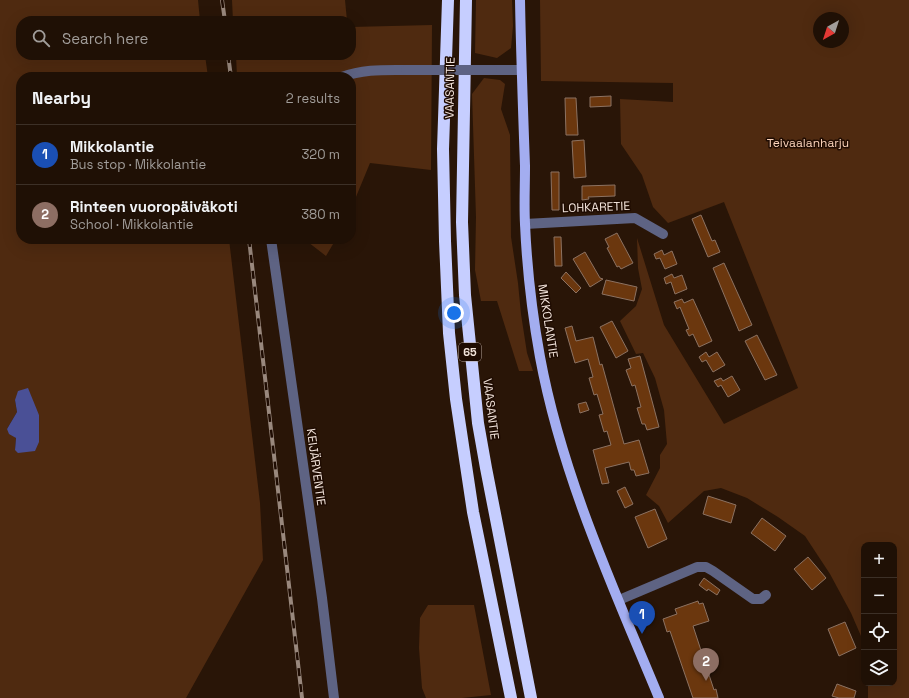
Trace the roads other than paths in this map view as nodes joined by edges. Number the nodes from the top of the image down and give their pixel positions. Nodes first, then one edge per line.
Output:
1 (448, 0) edge
2 (466, 0) edge
3 (520, 0) edge
4 (521, 70) junction
5 (356, 73) edge
6 (525, 224) junction
7 (663, 234) dead end
8 (272, 244) edge
9 (766, 595) dead end
10 (619, 600) junction
11 (334, 698) edge
12 (511, 698) edge
13 (531, 698) edge
14 (659, 698) edge

1 - 12 highway, VAASANTIE / 65
2 - 13 highway, VAASANTIE / 65
3 - 4 main road, MIKKOLANTIE
4 - 5 street, bridge
4 - 6 main road, MIKKOLANTIE
6 - 7 street, LOHKARETIE
6 - 10 main road, MIKKOLANTIE
8 - 11 street, KEIJÄRVENTIE
9 - 10 street
10 - 14 main road, MIKKOLANTIE

